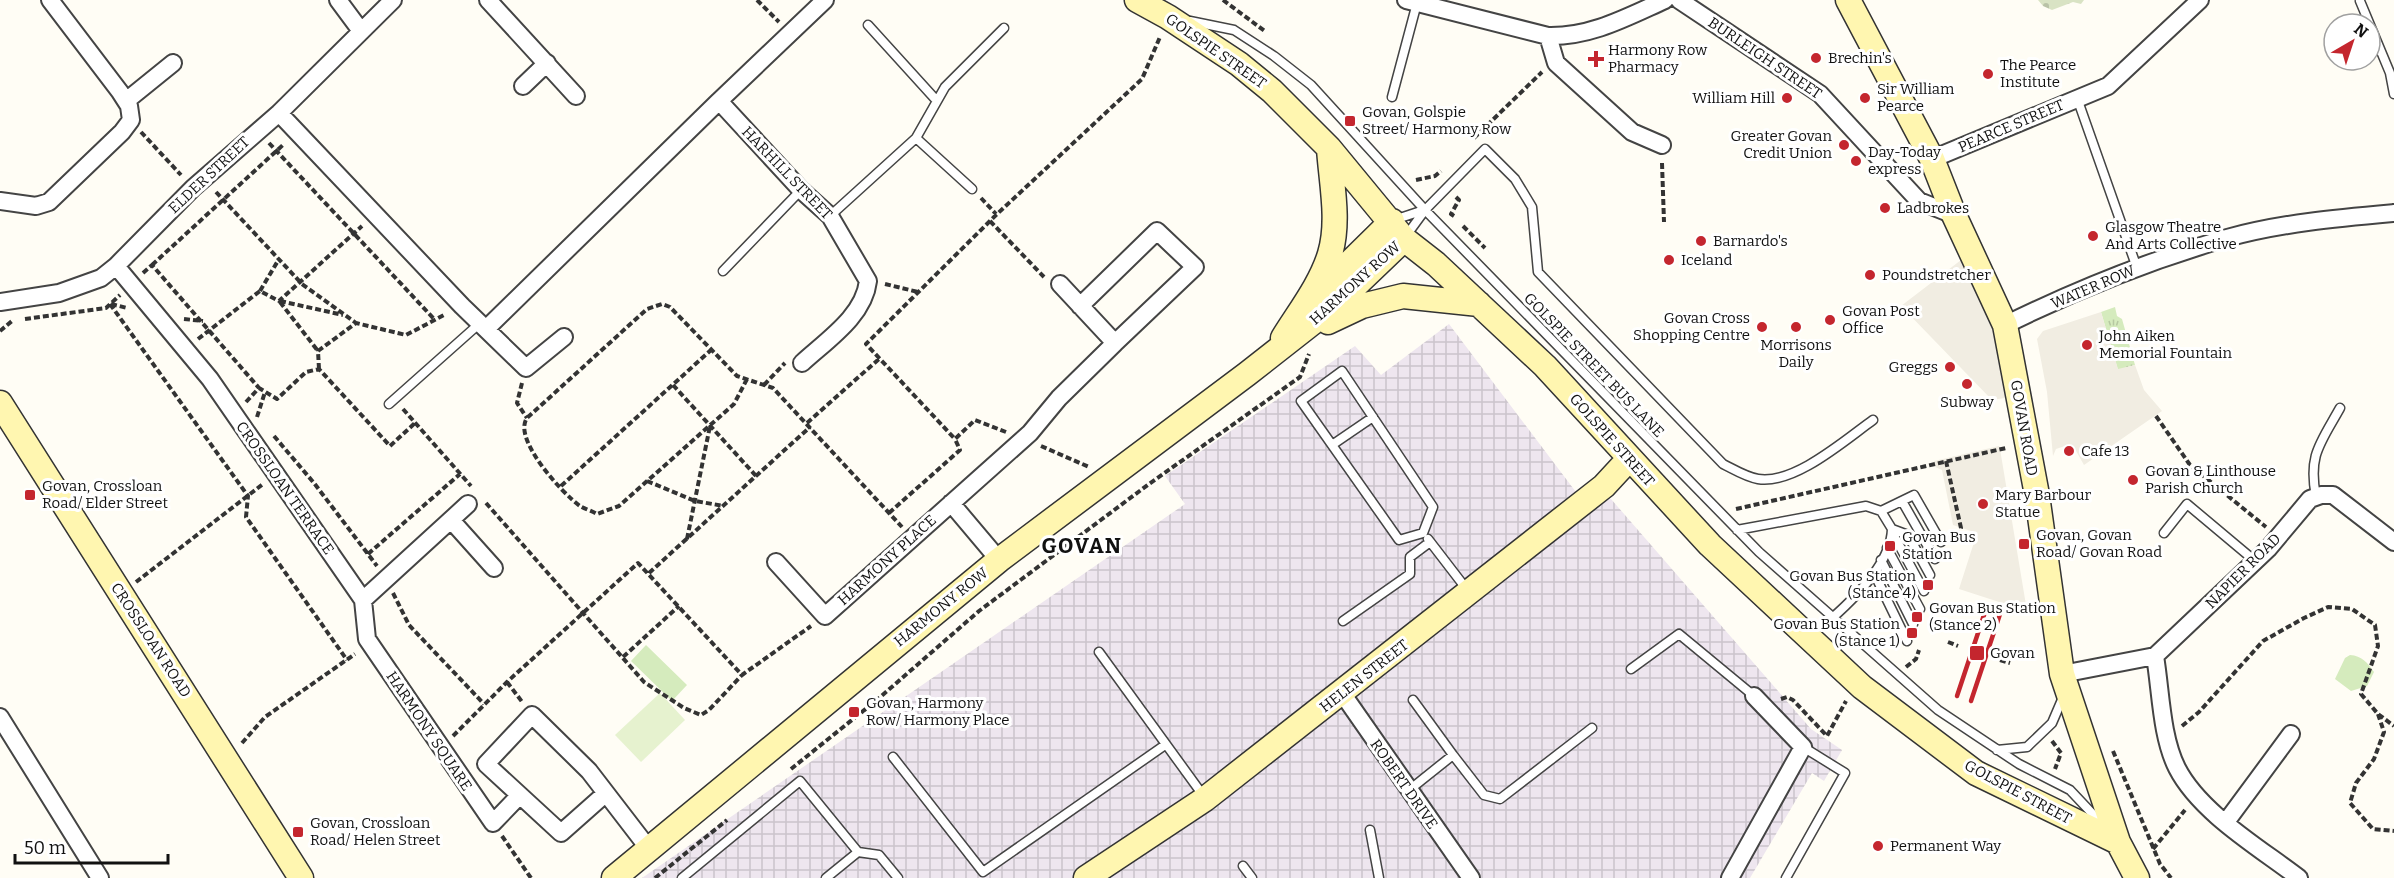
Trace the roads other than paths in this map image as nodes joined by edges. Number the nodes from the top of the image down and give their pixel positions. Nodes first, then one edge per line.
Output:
1 (50, 0) edge
2 (338, 0) edge
3 (393, 0) edge
4 (488, 0) edge
5 (825, 0) edge
6 (1137, 0) edge
7 (1665, 0) edge
8 (1679, 0) edge
9 (1848, 0) edge
10 (2200, 0) edge
11 (1414, 1) edge
12 (2360, 1) edge
13 (1643, 4) edge
14 (1168, 17) junction
15 (868, 25) dead end
16 (1004, 28) dead end
17 (361, 31) junction
18 (1548, 36) junction
19 (173, 63) dead end
20 (547, 63) junction
21 (523, 86) dead end
22 (2394, 94) edge
23 (576, 96) dead end
24 (1392, 97) dead end
25 (2077, 98) junction
26 (126, 101) junction
27 (719, 101) junction
28 (937, 101) junction
29 (279, 113) junction
30 (916, 138) junction
31 (1662, 145) road end
32 (1329, 148) junction
33 (1932, 159) junction
34 (972, 189) road end
35 (801, 190) junction
36 (1, 198) edge
37 (1425, 210) junction
38 (2394, 213) edge
39 (1954, 215) junction
40 (830, 216) junction
41 (1398, 230) junction
42 (116, 266) junction
43 (2137, 268) junction
44 (723, 271) dead end
45 (1060, 284) road end
46 (0, 302) edge
47 (1479, 304) junction
48 (1080, 306) junction
49 (2005, 325) junction
50 (483, 327) junction
51 (564, 337) dead end
52 (1115, 343) junction
53 (1277, 348) junction
54 (802, 363) road end
55 (392, 402) road end
56 (0, 403) edge
57 (2340, 408) dead end
58 (1373, 417) junction
59 (1873, 420) dead end
60 (1332, 445) junction
61 (1629, 459) junction
62 (2316, 497) junction
63 (473, 499) road end
64 (1902, 501) junction
65 (951, 503) junction
66 (1881, 511) junction
67 (451, 520) junction
68 (1737, 530) junction
69 (1892, 530) junction
70 (1423, 533) junction
71 (2164, 533) dead end
72 (1430, 542) junction
73 (1941, 542) dead end
74 (2394, 542) edge
75 (1887, 548) junction
76 (1935, 559) dead end
77 (999, 560) junction
78 (1881, 560) junction
79 (2255, 561) junction
80 (776, 562) dead end
81 (494, 568) dead end
82 (1874, 573) junction
83 (1930, 575) dead end
84 (1924, 591) dead end
85 (1470, 593) junction
86 (363, 600) junction
87 (1920, 609) dead end
88 (1831, 619) junction
89 (1343, 621) dead end
90 (1913, 624) dead end
91 (1907, 641) dead end
92 (1099, 652) dead end
93 (2155, 656) junction
94 (1630, 669) dead end
95 (2064, 681) junction
96 (1341, 693) junction
97 (1755, 696) joint
98 (1413, 700) dead end
99 (0, 717) edge
100 (1592, 728) dead end
101 (2291, 734) dead end
102 (1166, 745) junction
103 (1803, 747) junction
104 (1997, 750) junction
105 (1453, 755) junction
106 (892, 757) dead end
107 (1408, 791) junction
108 (605, 794) junction
109 (519, 796) junction
110 (1205, 799) junction
111 (2226, 822) junction
112 (1370, 830) dead end
113 (2118, 842) junction
114 (649, 849) junction
115 (858, 852) junction
116 (1243, 866) dead end
117 (1467, 876) edge
118 (100, 878) edge
119 (301, 878) edge
120 (614, 878) edge
121 (682, 878) edge
122 (826, 878) edge
123 (898, 878) edge
124 (1086, 878) edge
125 (1252, 878) edge
126 (1379, 878) edge
127 (1730, 878) edge
128 (1786, 878) edge
129 (2138, 878) edge
130 (2299, 878) edge

1 - 26 street
2 - 17 street
3 - 17 street, ELDER STREET
4 - 20 street
5 - 27 street
6 - 14 street, GOLSPIE STREET
7 - 13 street
8 - 39 street, BURLEIGH STREET
9 - 33 street, GOVAN ROAD
10 - 25 street, PEARCE STREET
11 - 18 street
11 - 24 lane
12 - 22 lane
13 - 18 street
14 - 32 street, GOLSPIE STREET
14 - 37 lane, GOLSPIE STREET BUS LANE
15 - 28 lane
16 - 28 lane
17 - 29 street, ELDER STREET
18 - 31 street
19 - 26 street
20 - 21 street
20 - 23 street
25 - 33 street, PEARCE STREET
25 - 43 lane
26 - 36 street
27 - 35 street, HARHILL STREET
27 - 50 street
28 - 30 lane
29 - 42 street, ELDER STREET
29 - 50 street
30 - 34 lane
30 - 40 lane
32 - 41 street, GOLSPIE STREET
32 - 53 street, HARMONY ROW
33 - 39 street, GOVAN ROAD
35 - 40 street, HARHILL STREET
35 - 44 lane
37 - 41 lane
37 - 41 lane
37 - 59 lane
37 - 68 lane, GOLSPIE STREET BUS LANE
38 - 43 street, WATER ROW
39 - 49 street, GOVAN ROAD
40 - 54 street, HARHILL STREET
41 - 47 street, GOLSPIE STREET
41 - 53 street, HARMONY ROW
42 - 46 street, ELDER STREET
42 - 86 street, CROSSLOAN TERRACE
43 - 49 street, WATER ROW
45 - 48 street
47 - 53 street, HARMONY ROW
47 - 61 street, GOLSPIE STREET
48 - 52 street
48 - 52 street, HARMONY PLACE
49 - 95 street, GOVAN ROAD
50 - 51 street
50 - 55 lane
52 - 65 street, HARMONY PLACE
53 - 77 street, HARMONY ROW
56 - 119 street, CROSSLOAN ROAD
57 - 62 lane
58 - 60 lane
58 - 60 lane
58 - 70 lane
60 - 70 lane
61 - 85 street, HELEN STREET
61 - 113 street, GOLSPIE STREET
62 - 74 street
62 - 79 street, NAPIER ROAD
63 - 67 street
64 - 66 lane
64 - 73 lane
64 - 76 lane
65 - 77 street
65 - 80 street, HARMONY PLACE
66 - 68 lane
66 - 69 lane
67 - 81 street
67 - 86 street
68 - 88 lane, GOLSPIE STREET BUS LANE
69 - 75 lane
69 - 83 lane
69 - 84 lane
70 - 72 lane
71 - 79 lane
72 - 85 lane
72 - 89 lane
75 - 78 lane
75 - 87 lane
77 - 114 street, HARMONY ROW
78 - 82 lane
78 - 90 lane
79 - 93 street, NAPIER ROAD
82 - 88 lane
82 - 91 lane
85 - 96 street, HELEN STREET
86 - 109 street, HARMONY SQUARE
88 - 104 lane, GOLSPIE STREET BUS LANE
92 - 102 lane
93 - 95 street
93 - 111 street
94 - 97 lane
95 - 104 lane
95 - 113 street, GOVAN ROAD
96 - 107 street, ROBERT DRIVE
96 - 110 street, HELEN STREET
97 - 103 street
98 - 105 lane
99 - 118 street
100 - 105 lane
101 - 111 street
102 - 106 lane
102 - 110 lane
103 - 127 street
103 - 128 lane
104 - 113 lane, GOLSPIE STREET BUS LANE
105 - 107 lane
107 - 117 street, ROBERT DRIVE
108 - 109 street, HARMONY SQUARE
108 - 109 street, HARMONY SQUARE
108 - 114 street
110 - 124 street, HELEN STREET
111 - 130 street
112 - 126 lane
113 - 129 street, GOVAN ROAD
114 - 120 street, HARMONY ROW
115 - 121 lane
115 - 122 lane
115 - 123 lane
116 - 125 lane

